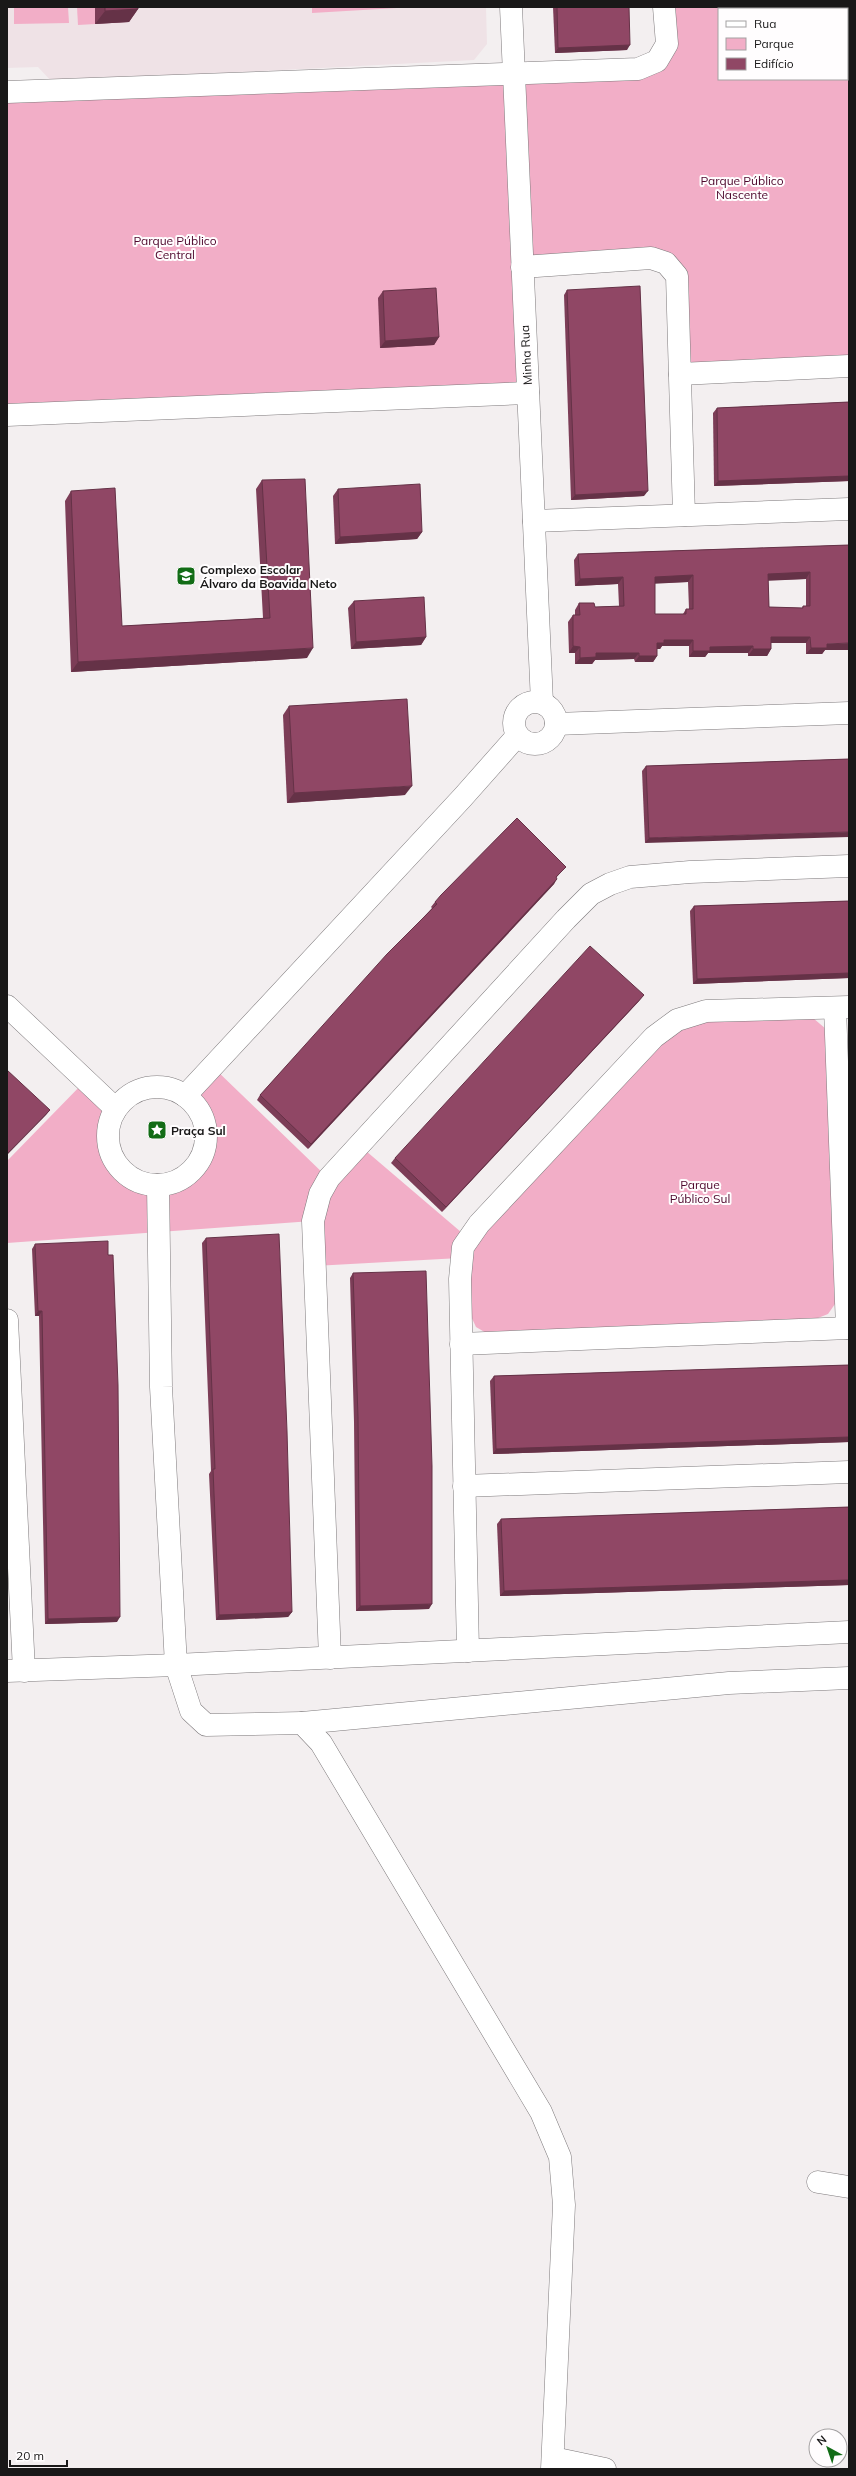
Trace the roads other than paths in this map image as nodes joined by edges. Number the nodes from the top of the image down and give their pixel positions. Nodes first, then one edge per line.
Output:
1 (511, 7) edge
2 (664, 7) edge
3 (514, 73) junction
4 (7, 92) edge
5 (522, 267) junction
6 (849, 366) edge
7 (680, 374) junction
8 (528, 393) junction
9 (7, 415) edge
10 (849, 509) edge
11 (684, 516) junction
12 (534, 521) junction
13 (542, 703) junction
14 (849, 713) edge
15 (556, 724) junction
16 (517, 736) junction
17 (849, 866) edge
18 (7, 1006) edge
19 (842, 1007) edge
20 (186, 1096) junction
21 (116, 1109) junction
22 (158, 1185) junction
23 (7, 1320) edge
24 (848, 1328) edge
25 (461, 1344) junction
26 (849, 1472) edge
27 (464, 1486) junction
28 (849, 1632) edge
29 (468, 1651) junction
30 (330, 1658) junction
31 (176, 1666) junction
32 (16, 1671) edge
33 (849, 1678) edge
34 (302, 1723) junction
35 (818, 2182) dead end
36 (849, 2187) edge
37 (553, 2464) edge
38 (605, 2469) edge

1 - 3 street, Minha Rua
2 - 3 street
3 - 4 street
3 - 5 street, Minha Rua
5 - 7 street
5 - 8 street, Minha Rua
6 - 7 street
7 - 11 street
8 - 9 street
8 - 12 street, Minha Rua
10 - 11 street
11 - 12 street
12 - 13 street, Minha Rua
13 - 15 street
13 - 16 street
14 - 15 street
15 - 16 street
16 - 20 street
17 - 30 street
18 - 21 street
19 - 24 street
19 - 25 street
20 - 21 street
20 - 22 street
21 - 22 street
22 - 31 street
23 - 32 street
24 - 25 street
25 - 27 street
26 - 27 street
27 - 29 street
28 - 29 street
29 - 30 street
30 - 31 street
31 - 32 street
31 - 34 street
33 - 34 street
34 - 37 street
35 - 36 street
37 - 38 street

